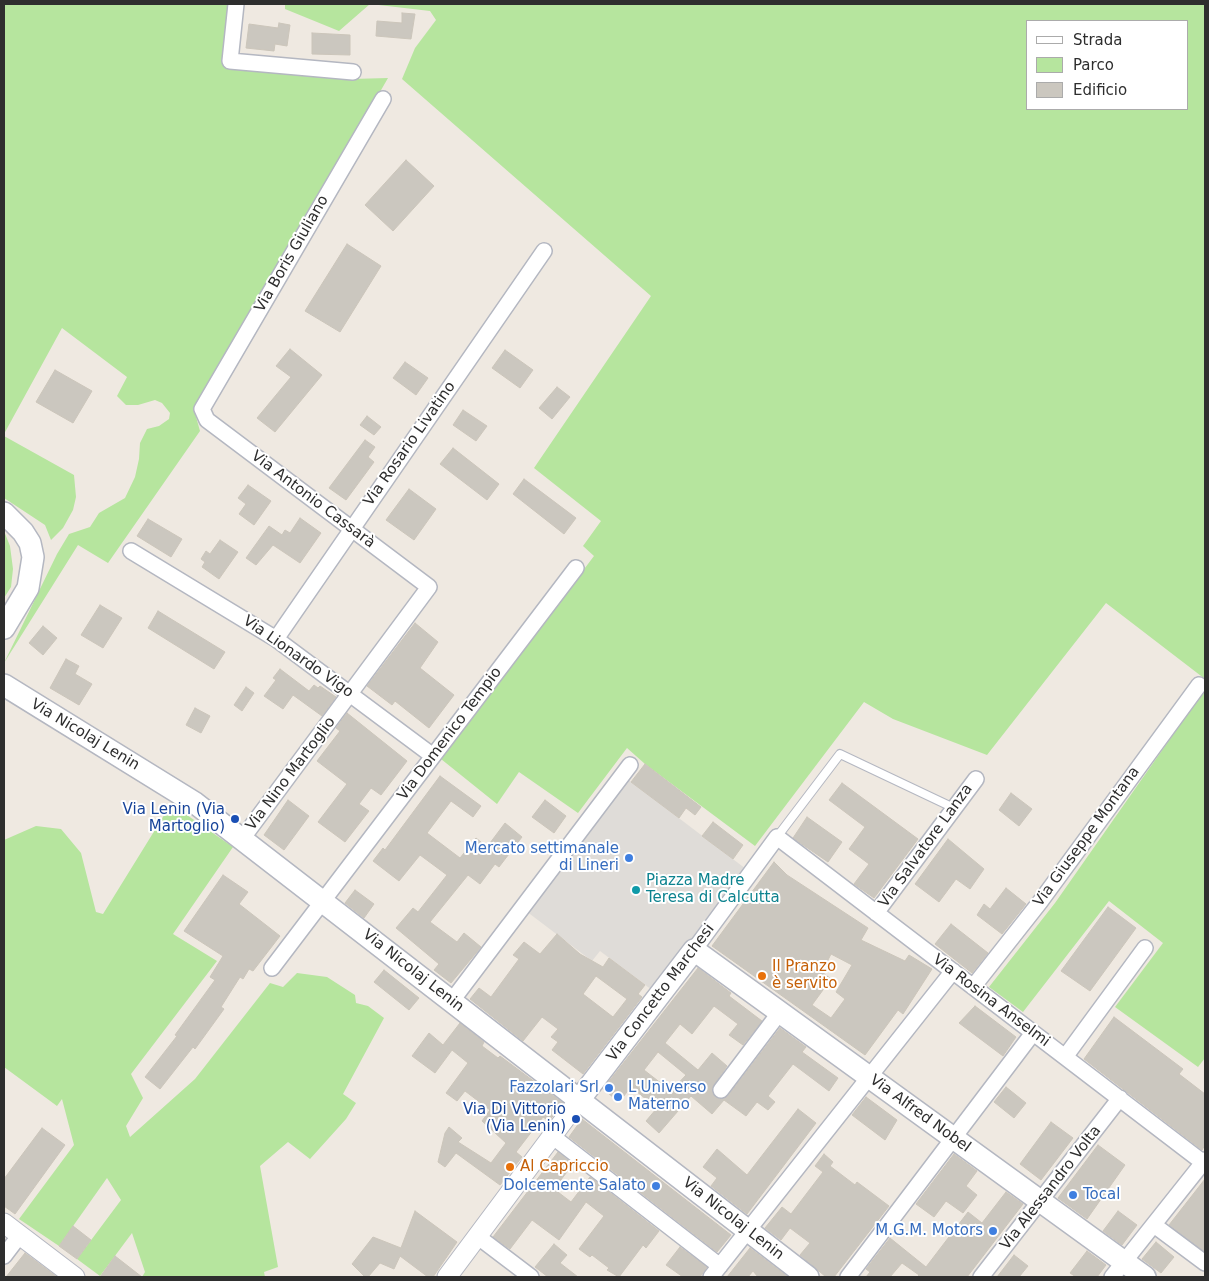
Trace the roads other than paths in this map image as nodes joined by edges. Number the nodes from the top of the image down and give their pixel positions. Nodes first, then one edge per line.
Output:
1 (236, 4) edge
2 (353, 72) dead end
3 (383, 99) dead end
4 (544, 251) dead end
5 (202, 409) joint
6 (4, 513) edge
7 (352, 528) junction
8 (131, 551) dead end
9 (576, 568) dead end
10 (429, 587) joint
11 (4, 628) edge
12 (276, 639) junction
13 (4, 685) edge
14 (1199, 685) dead end
15 (351, 694) junction
16 (433, 756) junction
17 (630, 765) dead end
18 (976, 779) dead end
19 (954, 808) junction
20 (777, 837) junction
21 (242, 839) junction
22 (324, 901) junction
23 (876, 913) junction
24 (1145, 948) dead end
25 (694, 950) junction
26 (272, 968) dead end
27 (953, 972) junction
28 (973, 987) junction
29 (451, 1002) junction
30 (780, 1012) junction
31 (1033, 1033) junction
32 (1065, 1057) junction
33 (869, 1077) junction
34 (721, 1090) dead end
35 (1120, 1098) junction
36 (579, 1100) junction
37 (552, 1136) junction
38 (953, 1138) junction
39 (1205, 1162) edge
40 (1040, 1202) junction
41 (4, 1223) edge
42 (1154, 1225) junction
43 (748, 1230) junction
44 (20, 1235) junction
45 (477, 1236) junction
46 (4, 1256) edge
47 (1205, 1263) edge
48 (1118, 1270) edge
49 (715, 1271) edge
50 (75, 1277) edge
51 (447, 1277) edge
52 (531, 1277) edge
53 (808, 1277) edge
54 (848, 1277) edge
55 (981, 1277) edge
56 (1145, 1277) edge

1 - 2 street
3 - 5 street, Via Boris Giuliano
4 - 7 street, Via Rosario Livatino
5 - 7 street, Via Antonio Cassarà
6 - 11 main road
7 - 10 street, Via Antonio Cassarà
7 - 12 street, Via Rosario Livatino
8 - 12 street, Via Lionardo Vigo
9 - 16 street, Via Domenico Tempio
10 - 15 street, Via Nino Martoglio
12 - 15 street, Via Lionardo Vigo
13 - 21 main road, Via Nicolaj Lenin
14 - 28 street, Via Giuseppe Montana
15 - 16 street, Via Lionardo Vigo
15 - 21 street, Via Nino Martoglio
16 - 22 street, Via Domenico Tempio
17 - 29 street
18 - 19 street, Via Salvatore Lanza
19 - 20 lane
19 - 23 street, Via Salvatore Lanza
20 - 23 street, Via Rosina Anselmi
20 - 25 street, Via Concetto Marchesi
21 - 22 main road, Via Nicolaj Lenin
22 - 26 street, Via Domenico Tempio
22 - 29 main road, Via Nicolaj Lenin
23 - 27 street, Via Rosina Anselmi
24 - 32 street
25 - 30 main road, Via Alfred Nobel
25 - 36 main road, Via Concetto Marchesi
27 - 28 street, Via Rosina Anselmi
27 - 33 street
28 - 31 street, Via Rosina Anselmi
29 - 36 main road, Via Nicolaj Lenin
30 - 33 main road, Via Alfred Nobel
30 - 34 street
31 - 32 street, Via Rosina Anselmi
31 - 38 street
32 - 35 street, Via Rosina Anselmi
33 - 38 main road, Via Alfred Nobel
33 - 43 street
35 - 39 street, Via Rosina Anselmi
35 - 40 street, Via Alessandro Volta
36 - 37 street
36 - 43 main road, Via Nicolaj Lenin
37 - 45 street
37 - 49 street
38 - 40 main road, Via Alfred Nobel
38 - 54 street
39 - 42 street
40 - 48 main road, Via Alfred Nobel
40 - 55 street, Via Alessandro Volta
41 - 44 street
42 - 47 street
42 - 48 street
43 - 49 street
43 - 53 main road, Via Nicolaj Lenin
44 - 46 street
44 - 50 street
45 - 51 street
45 - 52 street
48 - 56 main road, Via Alfred Nobel

